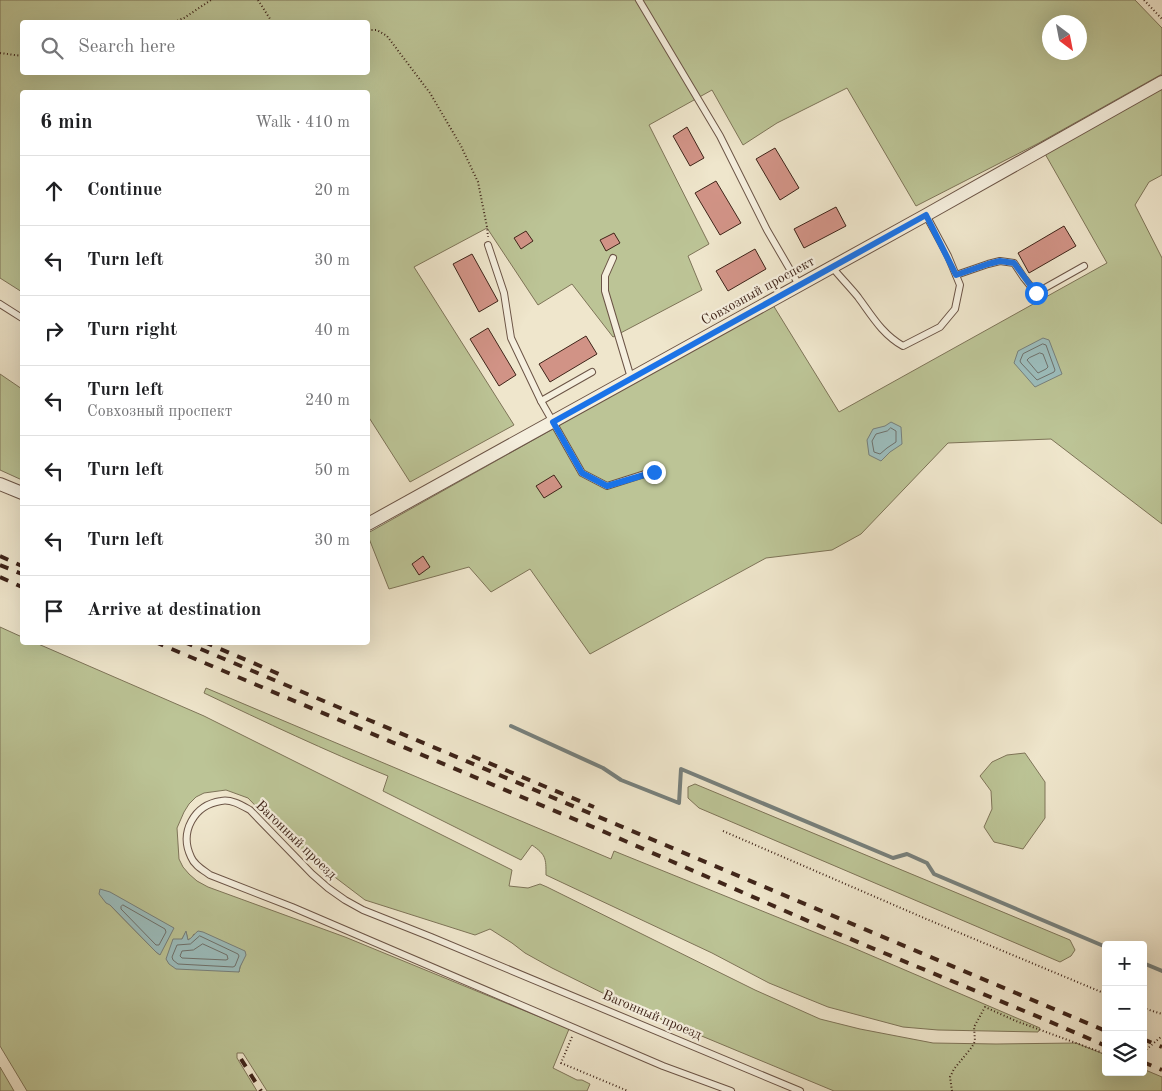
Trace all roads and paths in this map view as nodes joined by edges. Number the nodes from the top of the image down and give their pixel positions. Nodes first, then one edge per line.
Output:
1 (211, 0) edge
2 (258, 0) edge
3 (639, 0) edge
4 (1144, 0) edge
5 (1162, 19) edge
6 (179, 20) edge
7 (271, 20) edge
8 (370, 30) edge
9 (0, 54) edge
10 (20, 56) edge
11 (1162, 82) edge
12 (926, 215) junction
13 (488, 245) joint
14 (613, 258) dead end
15 (1084, 266) dead end
16 (832, 267) junction
17 (956, 275) junction
18 (799, 285) junction
19 (0, 304) edge
20 (20, 317) edge
21 (592, 372) dead end
22 (630, 378) junction
23 (541, 401) junction
24 (553, 422) junction
25 (654, 472) dead end
26 (0, 484) edge
27 (20, 492) edge
28 (370, 523) edge
29 (722, 831) dead end
30 (1102, 992) edge
31 (1147, 1009) edge
32 (1162, 1014) edge
33 (576, 1028) junction
34 (1162, 1036) edge
35 (1147, 1049) edge
36 (1102, 1053) edge
37 (628, 1091) edge
38 (731, 1091) edge
39 (800, 1091) edge
40 (952, 1091) edge

1 - 6 path
2 - 7 path
3 - 18 lane
4 - 5 path
8 - 13 path
9 - 10 path
11 - 12 street, Совхозный проспект
12 - 16 street, Совхозный проспект
12 - 17 lane
13 - 23 lane
14 - 22 lane
15 - 17 lane
16 - 17 lane
16 - 18 street, Совхозный проспект
18 - 22 street, Совхозный проспект
19 - 20 lane
21 - 23 lane
22 - 24 street, Совхозный проспект
23 - 24 lane
24 - 25 lane
24 - 28 street, Совхозный проспект
26 - 27 street
29 - 30 path
31 - 32 path
33 - 37 path
33 - 38 lane, Вагонный проезд
33 - 39 lane, Вагонный проезд
34 - 35 path
36 - 40 path

